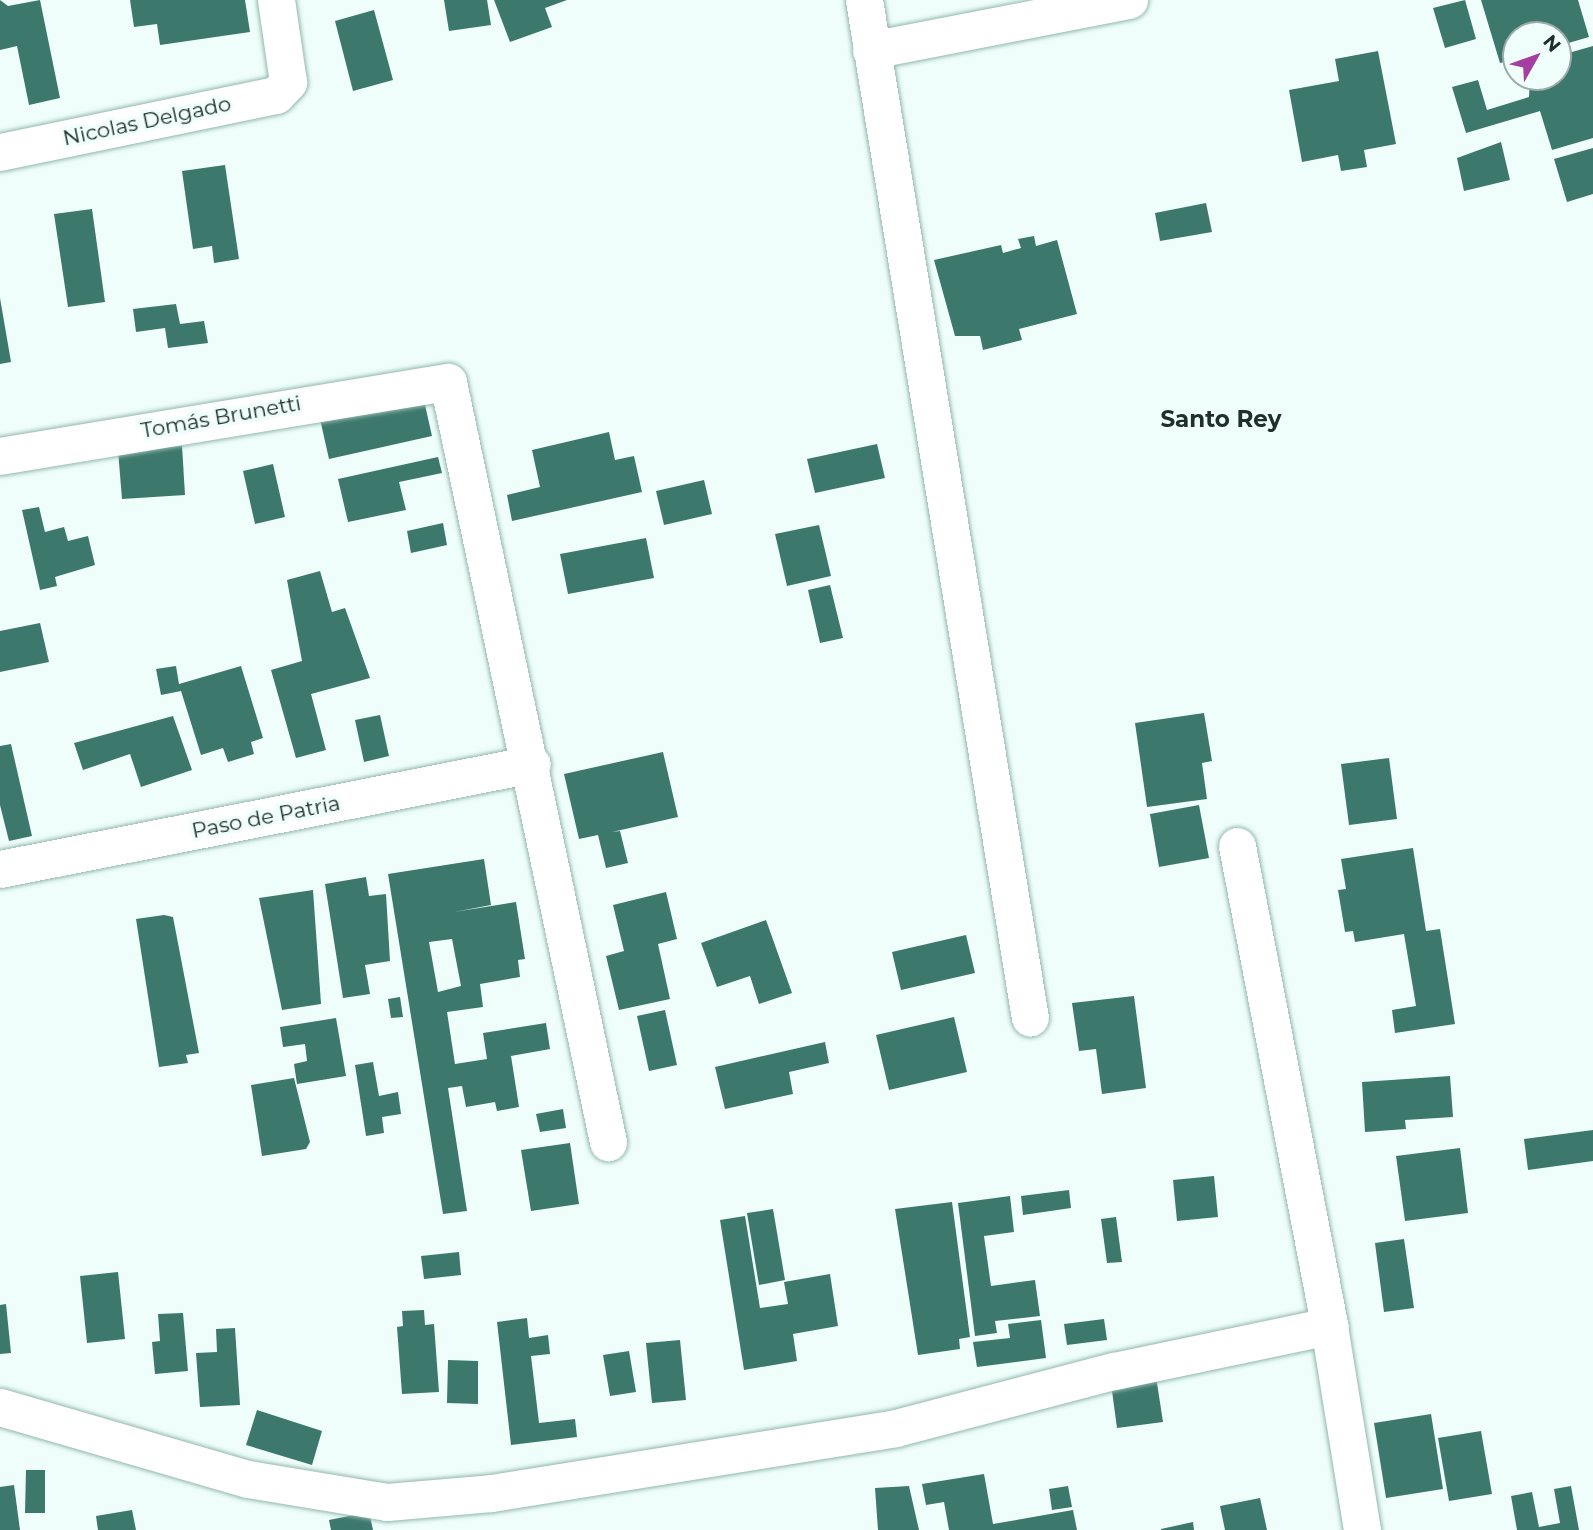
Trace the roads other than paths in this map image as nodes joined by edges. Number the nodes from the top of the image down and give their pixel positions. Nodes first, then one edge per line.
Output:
1 (276, 0) edge
2 (864, 0) edge
3 (1129, 0) edge
4 (872, 50) junction
5 (0, 152) edge
6 (0, 456) edge
7 (532, 764) junction
8 (1237, 846) dead end
9 (0, 869) edge
10 (1030, 1018) dead end
11 (608, 1142) dead end
12 (1329, 1326) junction
13 (0, 1407) edge
14 (1362, 1530) edge

1 - 5 street, Nicolas Delgado
2 - 4 street
3 - 4 street
4 - 10 street
6 - 7 street, Tomás Brunetti
7 - 9 street, Paso de Patria
7 - 11 street
8 - 12 street
12 - 13 street
12 - 14 street

